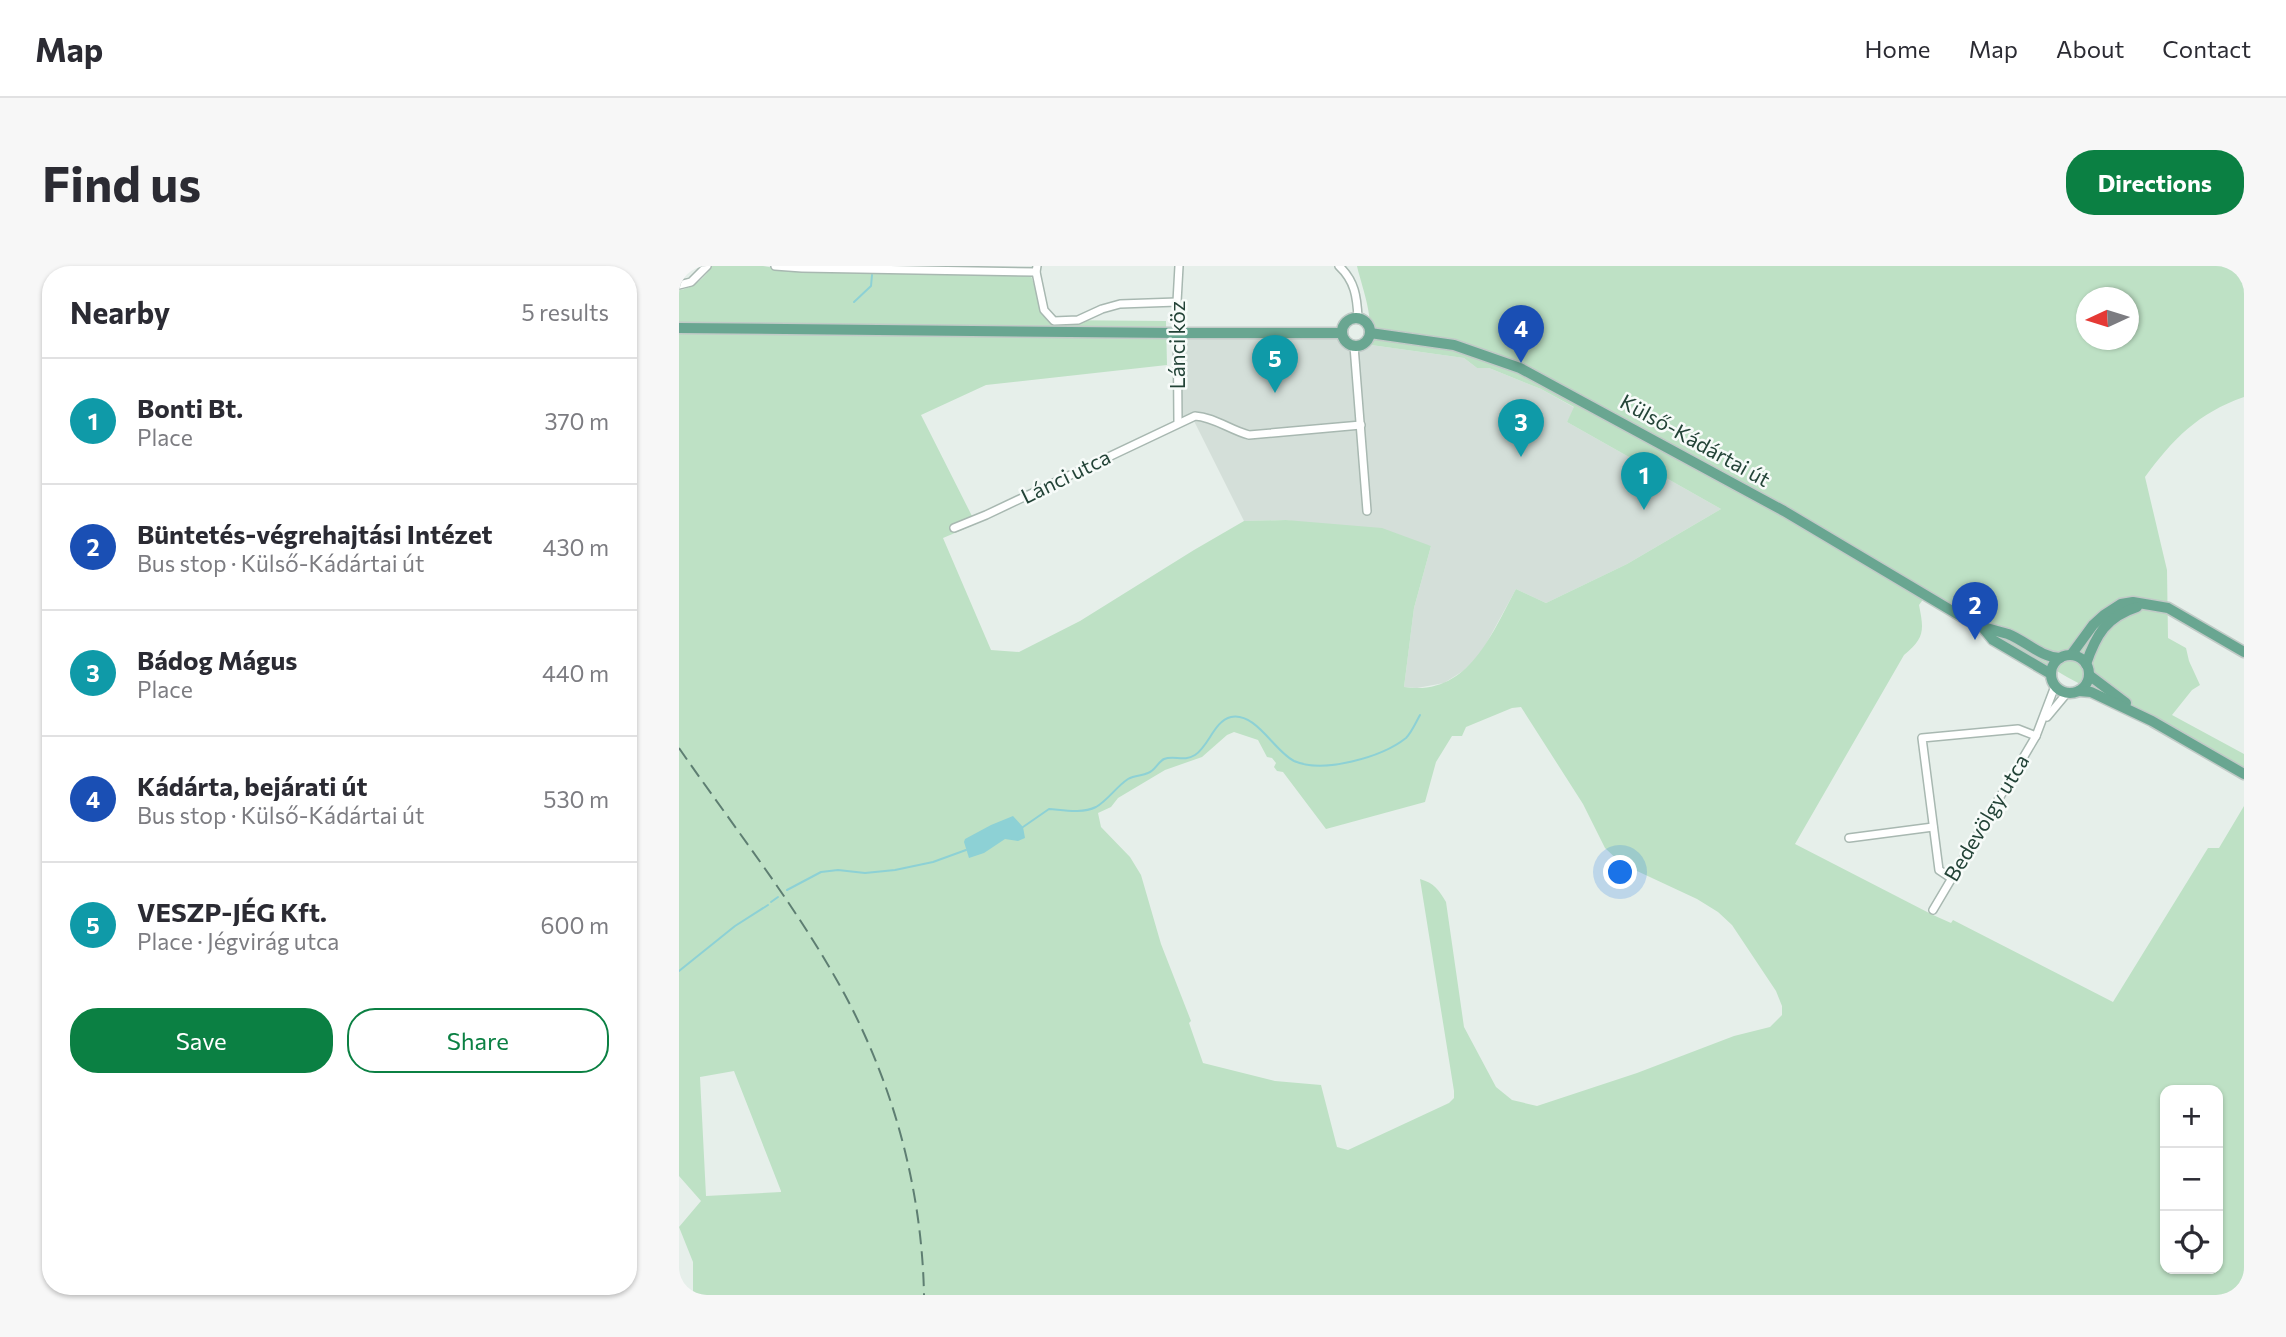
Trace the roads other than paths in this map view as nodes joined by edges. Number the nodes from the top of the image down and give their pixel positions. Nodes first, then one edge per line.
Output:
1 (707, 266) edge
2 (775, 266) edge
3 (1179, 266) edge
4 (1339, 266) edge
5 (1036, 269) edge
6 (679, 285) edge
7 (1177, 302) junction
8 (1358, 318) junction
9 (679, 328) edge
10 (1177, 333) junction
11 (1342, 333) junction
12 (1370, 333) junction
13 (1355, 346) junction
14 (1178, 423) junction
15 (1361, 425) junction
16 (1367, 510) dead end
17 (954, 527) dead end
18 (2145, 604) junction
19 (1983, 629) junction
20 (2244, 652) edge
21 (2066, 657) junction
22 (2087, 669) junction
23 (2051, 674) junction
24 (2055, 686) junction
25 (2079, 691) junction
26 (2067, 693) junction
27 (2153, 721) junction
28 (2041, 726) junction
29 (2036, 736) junction
30 (2244, 774) edge
31 (1933, 827) junction
32 (1849, 838) dead end
33 (1951, 878) junction
34 (1933, 910) dead end

1 - 6 street
2 - 5 street
3 - 7 street, Lánci köz
4 - 8 street
5 - 7 street
7 - 10 street, Lánci köz
8 - 11 main road
8 - 12 main road
9 - 10 main road
10 - 11 main road
10 - 14 street, Lánci köz
11 - 13 main road
12 - 13 main road
12 - 19 main road, Külső-Kádártai út
13 - 15 street
14 - 15 street
14 - 17 street, Lánci utca
15 - 16 street
18 - 20 main road
18 - 21 main road
18 - 22 main road
19 - 21 main road, Külső-Kádártai út
19 - 23 main road, Külső-Kádártai út
21 - 22 main road
21 - 23 main road
22 - 25 main road
22 - 27 main road
23 - 24 main road
24 - 26 main road
24 - 28 street, Bedevölgy utca
25 - 26 main road
25 - 27 main road
26 - 28 street, Bedevölgy utca
27 - 30 main road
28 - 29 street, Bedevölgy utca
29 - 31 street
29 - 33 street, Bedevölgy utca
31 - 32 street
31 - 33 street
33 - 34 street, Bedevölgy utca

